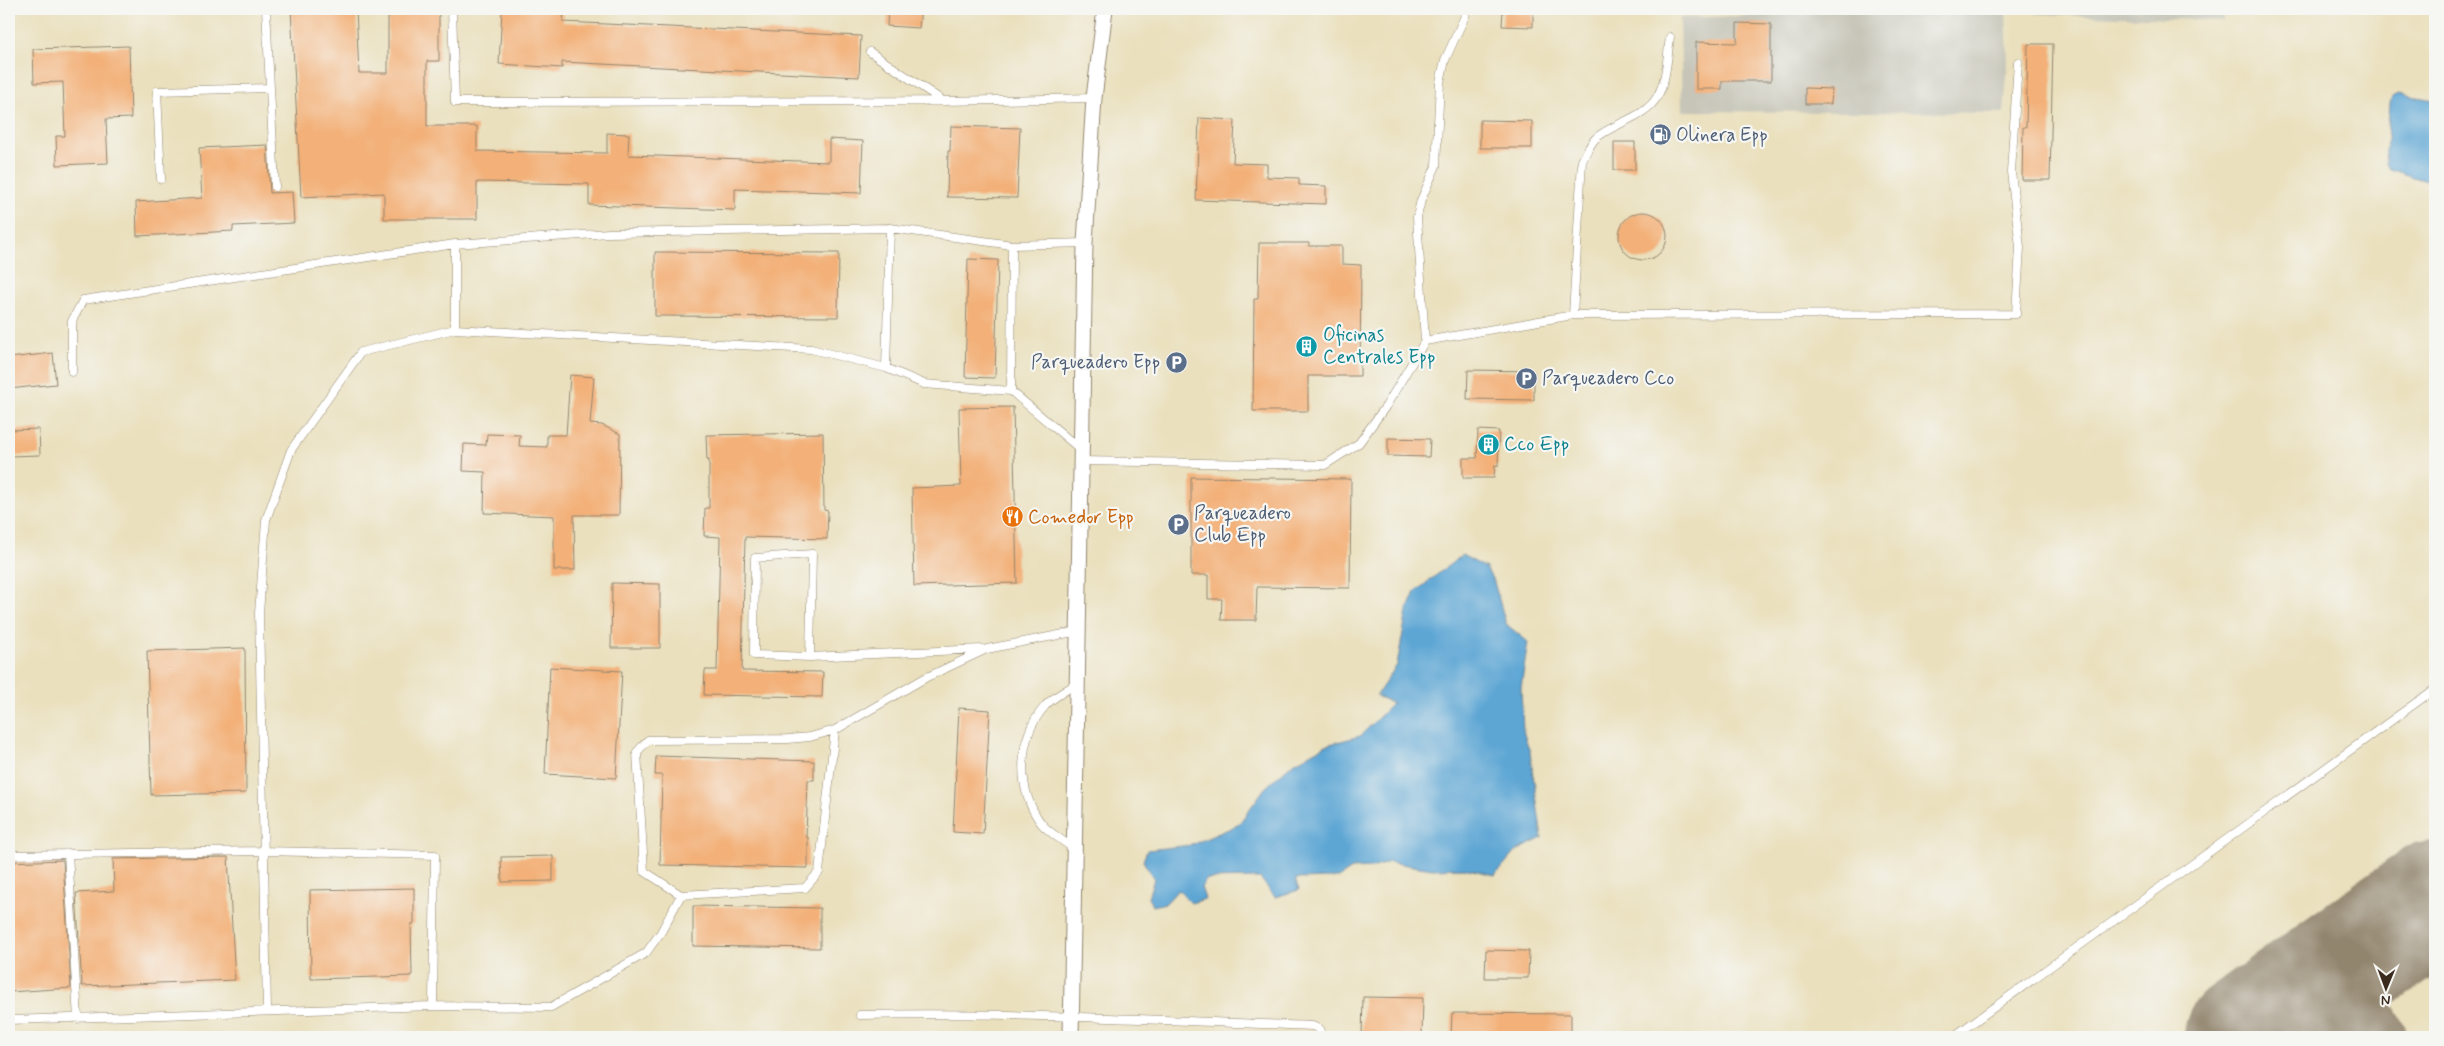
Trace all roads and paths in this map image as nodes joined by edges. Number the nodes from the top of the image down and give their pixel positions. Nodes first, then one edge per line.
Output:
1 (266, 9) edge
2 (452, 9) edge
3 (1105, 9) edge
4 (1465, 16) dead end
5 (1670, 38) dead end
6 (870, 52) dead end
7 (2018, 62) dead end
8 (270, 88) junction
9 (1094, 98) junction
10 (943, 101) junction
11 (161, 178) dead end
12 (275, 187) dead end
13 (890, 228) junction
14 (1085, 243) junction
15 (455, 244) junction
16 (1012, 245) junction
17 (1573, 315) junction
18 (455, 328) junction
19 (1425, 341) junction
20 (886, 368) junction
21 (72, 372) dead end
22 (1011, 391) junction
23 (1080, 455) junction
24 (1079, 631) junction
25 (987, 649) junction
26 (810, 657) junction
27 (1079, 682) junction
28 (2435, 689) edge
29 (835, 730) junction
30 (264, 851) junction
31 (1076, 851) junction
32 (68, 853) junction
33 (9, 855) edge
34 (681, 895) junction
35 (433, 1006) junction
36 (267, 1010) junction
37 (860, 1015) dead end
38 (1072, 1017) junction
39 (78, 1019) junction
40 (9, 1020) edge
41 (1071, 1037) edge
42 (1322, 1037) edge
43 (1953, 1037) edge

1 - 8 lane
2 - 10 lane
3 - 9 street
4 - 19 lane
5 - 17 lane
6 - 10 lane
7 - 17 lane
8 - 11 lane
8 - 12 lane
9 - 10 lane
9 - 14 street
13 - 15 lane
13 - 16 lane
13 - 20 lane
14 - 16 lane
14 - 23 street
15 - 18 lane
15 - 21 lane
16 - 22 lane
17 - 19 lane
18 - 20 lane
18 - 30 lane
19 - 23 lane
20 - 22 lane
22 - 23 lane
23 - 24 street
24 - 25 lane
24 - 27 street
25 - 26 lane
25 - 29 lane
26 - 26 lane
27 - 31 street
27 - 31 lane
28 - 43 lane
29 - 34 lane
29 - 34 lane
30 - 32 lane
30 - 35 lane
30 - 36 lane
31 - 38 street
32 - 33 lane
32 - 39 lane
34 - 35 lane
35 - 36 lane
36 - 39 lane
37 - 38 lane
38 - 41 street
38 - 42 lane
39 - 40 lane

